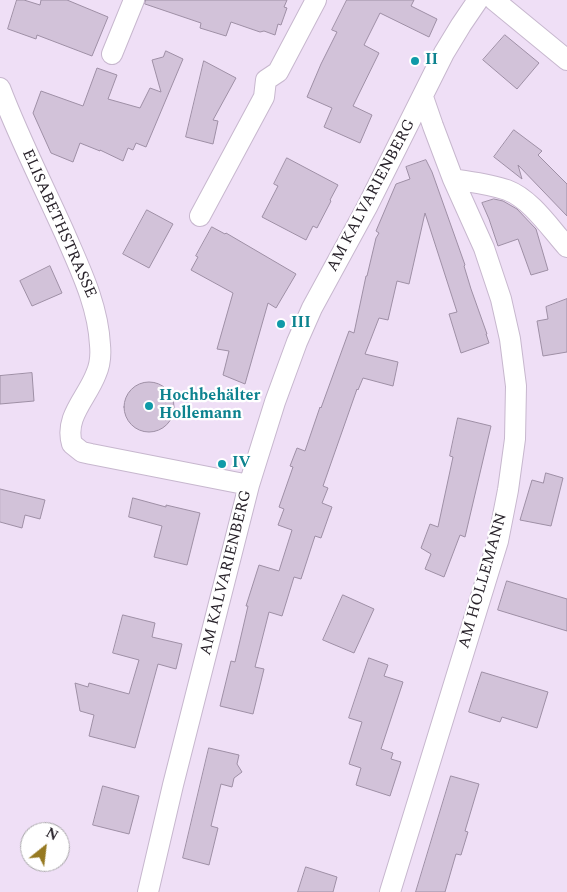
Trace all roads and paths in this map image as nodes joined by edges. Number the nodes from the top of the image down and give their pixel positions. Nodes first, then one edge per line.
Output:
1 (134, 0) edge
2 (316, 0) edge
3 (478, 0) edge
4 (494, 0) edge
5 (112, 54) dead end
6 (567, 60) edge
7 (0, 88) edge
8 (424, 97) junction
9 (453, 179) junction
10 (200, 216) dead end
11 (567, 246) edge
12 (249, 485) junction
13 (148, 892) edge
14 (390, 892) edge

1 - 5 street
2 - 10 street
3 - 8 street, AM KALVARIENBERG
4 - 6 street
7 - 12 street, ELISABETHSTRASSE
8 - 9 street, AM HOLLEMANN
8 - 12 street, AM KALVARIENBERG
9 - 11 street
9 - 14 street, AM HOLLEMANN
12 - 13 street, AM KALVARIENBERG

